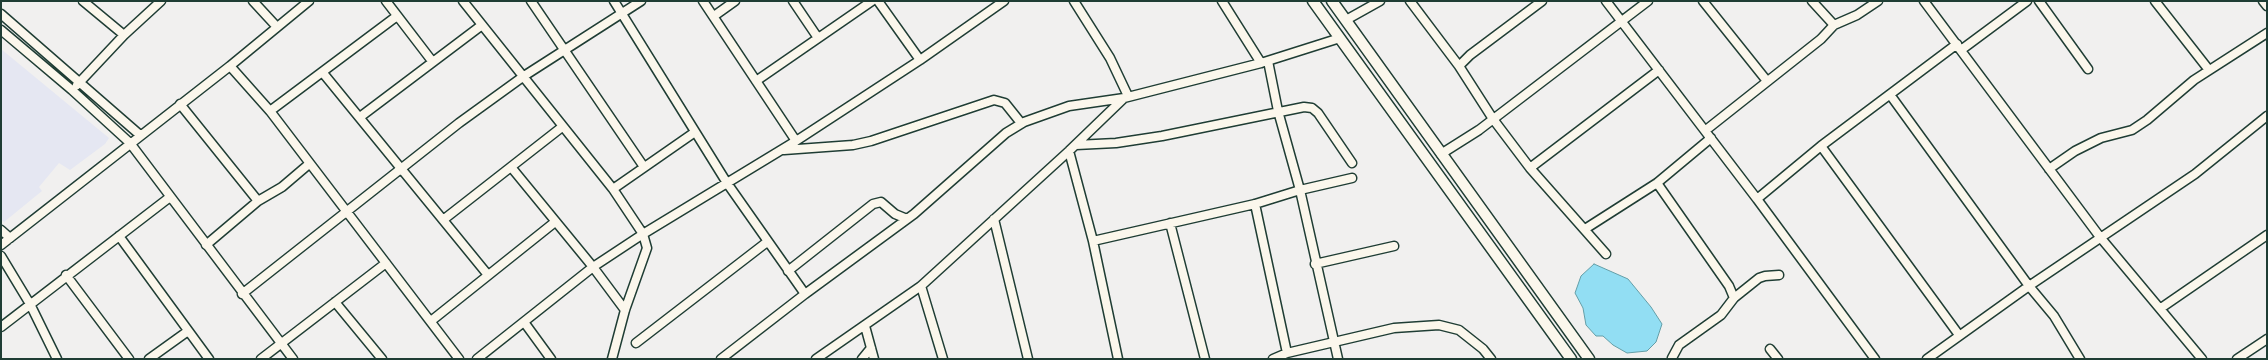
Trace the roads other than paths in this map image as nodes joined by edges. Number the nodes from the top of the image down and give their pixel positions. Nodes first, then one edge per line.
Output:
1 (83, 1) edge
2 (161, 1) edge
3 (254, 1) edge
4 (309, 1) edge
5 (386, 1) edge
6 (463, 1) edge
7 (531, 1) edge
8 (614, 1) edge
9 (641, 1) edge
10 (703, 1) edge
11 (735, 1) edge
12 (793, 1) edge
13 (872, 1) edge
14 (878, 1) edge
15 (1004, 1) edge
16 (1222, 1) edge
17 (1313, 1) edge
18 (1332, 1) edge
19 (1380, 1) edge
20 (1410, 1) edge
21 (1542, 1) edge
22 (1606, 1) edge
23 (1648, 1) edge
24 (1703, 1) edge
25 (1812, 1) edge
26 (1878, 1) edge
27 (1924, 1) edge
28 (2027, 1) edge
29 (2039, 1) edge
30 (2154, 1) edge
31 (2263, 1) edge
32 (1077, 2) edge
33 (2267, 6) edge
34 (622, 13) junction
35 (1, 14) edge
36 (397, 16) junction
37 (714, 16) junction
38 (1346, 20) junction
39 (1622, 20) junction
40 (482, 25) junction
41 (1834, 25) junction
42 (277, 27) junction
43 (1, 30) edge
44 (2267, 33) edge
45 (124, 35) junction
46 (818, 38) junction
47 (1340, 38) junction
48 (1959, 47) junction
49 (563, 50) junction
50 (920, 60) junction
51 (432, 61) junction
52 (1264, 62) junction
53 (230, 66) junction
54 (1459, 66) junction
55 (2088, 69) dead end
56 (1659, 70) junction
57 (2209, 70) junction
58 (323, 74) junction
59 (524, 76) junction
60 (756, 81) junction
61 (1767, 81) junction
62 (80, 82) junction
63 (72, 90) junction
64 (1891, 96) junction
65 (1126, 97) junction
66 (180, 104) junction
67 (270, 111) junction
68 (1278, 111) junction
69 (2267, 116) edge
70 (360, 117) junction
71 (1493, 119) junction
72 (1021, 123) junction
73 (562, 127) junction
74 (1706, 130) junction
75 (695, 132) junction
76 (140, 135) junction
77 (1711, 138) junction
78 (796, 141) junction
79 (130, 143) junction
80 (1821, 146) junction
81 (1072, 148) junction
82 (780, 151) junction
83 (1441, 154) junction
84 (1352, 163) dead end
85 (309, 164) junction
86 (511, 167) junction
87 (644, 167) junction
88 (400, 168) junction
89 (1530, 168) junction
90 (2049, 169) junction
91 (1352, 178) dead end
92 (727, 183) junction
93 (1657, 183) junction
94 (613, 189) junction
95 (1300, 190) junction
96 (170, 197) junction
97 (1757, 199) junction
98 (258, 201) junction
99 (1255, 204) junction
100 (345, 211) junction
101 (907, 219) junction
102 (994, 219) junction
103 (443, 220) junction
104 (556, 222) junction
105 (1170, 223) junction
106 (1585, 229) junction
107 (1, 230) edge
108 (643, 234) junction
109 (2267, 235) edge
110 (119, 236) junction
111 (10, 238) junction
112 (2100, 238) junction
113 (1092, 241) junction
114 (767, 242) junction
115 (1, 245) edge
116 (206, 245) junction
117 (1394, 246) dead end
118 (1606, 254) dead end
119 (1, 256) edge
120 (386, 263) junction
121 (1315, 264) junction
122 (593, 267) junction
123 (788, 271) junction
124 (66, 275) junction
125 (488, 275) junction
126 (1779, 275) dead end
127 (921, 286) junction
128 (2029, 286) junction
129 (242, 294) junction
130 (805, 294) junction
131 (1734, 298) junction
132 (335, 302) junction
133 (30, 304) junction
134 (2161, 308) junction
135 (625, 310) junction
136 (432, 321) junction
137 (524, 322) junction
138 (865, 326) junction
139 (1, 327) edge
140 (188, 331) junction
141 (1959, 334) junction
142 (2267, 339) edge
143 (1334, 342) junction
144 (281, 343) junction
145 (636, 343) dead end
146 (871, 348) junction
147 (1770, 349) dead end
148 (1287, 353) junction
149 (1672, 358) edge
150 (57, 359) edge
151 (129, 359) edge
152 (150, 359) edge
153 (209, 359) edge
154 (261, 359) edge
155 (294, 359) edge
156 (382, 359) edge
157 (459, 359) edge
158 (477, 359) edge
159 (552, 359) edge
160 (612, 359) edge
161 (721, 359) edge
162 (816, 359) edge
163 (862, 359) edge
164 (874, 359) edge
165 (943, 359) edge
166 (1028, 359) edge
167 (1118, 359) edge
168 (1205, 359) edge
169 (1273, 359) edge
170 (1338, 359) edge
171 (1491, 359) edge
172 (1571, 359) edge
173 (1589, 359) edge
174 (1778, 359) edge
175 (1875, 359) edge
176 (1927, 359) edge
177 (2080, 359) edge
178 (2202, 359) edge
179 (2237, 359) edge

1 - 45 street
2 - 45 street
3 - 42 street
4 - 42 street
5 - 36 street
6 - 40 street
7 - 49 street
8 - 34 street
9 - 34 street
10 - 37 street
11 - 37 street
12 - 46 street
13 - 46 street
14 - 50 street
15 - 50 street
16 - 52 street
17 - 47 main road
18 - 38 main road
19 - 38 street
20 - 54 street
21 - 54 street
22 - 39 street
23 - 39 street
24 - 61 street
25 - 41 street
26 - 41 street
27 - 48 street
28 - 48 street
29 - 55 street
30 - 57 street
31 - 33 street
32 - 65 street
34 - 49 street
34 - 75 street
35 - 62 street
36 - 51 street
36 - 58 street
37 - 60 street
38 - 83 main road
39 - 56 street
39 - 71 street
40 - 51 street
40 - 59 street
41 - 61 street
42 - 53 street
43 - 63 street
44 - 57 street
45 - 62 street
46 - 60 street
47 - 52 street
47 - 172 main road
48 - 64 street
48 - 90 street
49 - 59 street
49 - 87 street
50 - 78 street
51 - 70 street
52 - 65 street
52 - 68 street
53 - 66 street
53 - 67 street
54 - 71 street
56 - 74 street
56 - 89 street
57 - 90 street
58 - 67 street
58 - 70 street
59 - 73 street
59 - 88 street
60 - 78 street
61 - 74 street
62 - 63 street
62 - 76 street
63 - 79 street
64 - 80 street
64 - 128 street
65 - 72 street
65 - 81 street
66 - 76 street
66 - 98 street
67 - 85 street
68 - 81 street
68 - 84 street
68 - 95 street
69 - 112 street
70 - 88 street
71 - 83 street
71 - 89 street
72 - 82 street
72 - 101 street
73 - 86 street
73 - 94 street
74 - 77 street
75 - 87 street
75 - 92 street
76 - 79 street
77 - 93 street
77 - 97 street
78 - 82 street
79 - 96 street
79 - 111 street
80 - 97 street
80 - 141 street
81 - 102 street
81 - 113 street
82 - 92 street
83 - 173 main road
85 - 98 street
85 - 100 street
86 - 103 street
86 - 104 street
87 - 94 street
88 - 100 street
88 - 103 street
89 - 106 street
90 - 112 street
91 - 95 street
92 - 108 street
92 - 114 street
93 - 106 street
93 - 131 street
94 - 108 street
95 - 99 street
95 - 121 street
96 - 110 street
96 - 116 street
97 - 175 street
98 - 116 street
99 - 105 street
99 - 148 street
100 - 120 street
100 - 129 street
101 - 123 street
101 - 130 street
102 - 127 street
102 - 166 street
103 - 125 street
104 - 122 street
104 - 125 street
105 - 113 street
105 - 168 street
106 - 118 street
107 - 111 street
108 - 122 street
108 - 135 street
109 - 134 street
110 - 124 street
110 - 140 street
111 - 115 street
112 - 128 street
112 - 134 street
113 - 167 street
114 - 123 street
114 - 145 street
116 - 129 street
117 - 121 street
119 - 133 street
120 - 132 street
120 - 136 street
121 - 143 street
122 - 135 street
122 - 137 street
123 - 130 street
124 - 133 street
124 - 151 street
125 - 136 street
126 - 131 street
127 - 138 street
127 - 165 street
128 - 141 street
128 - 177 street
129 - 144 street
130 - 161 street
131 - 149 street
132 - 144 street
132 - 156 street
133 - 139 street
133 - 150 street
134 - 178 street
135 - 160 street
136 - 157 street
137 - 158 street
137 - 159 street
138 - 146 street
138 - 162 street
140 - 152 street
140 - 153 street
141 - 176 street
142 - 179 street
143 - 148 street
143 - 170 street
143 - 171 street
144 - 154 street
144 - 155 street
146 - 163 street
146 - 164 street
147 - 174 street
148 - 169 street

